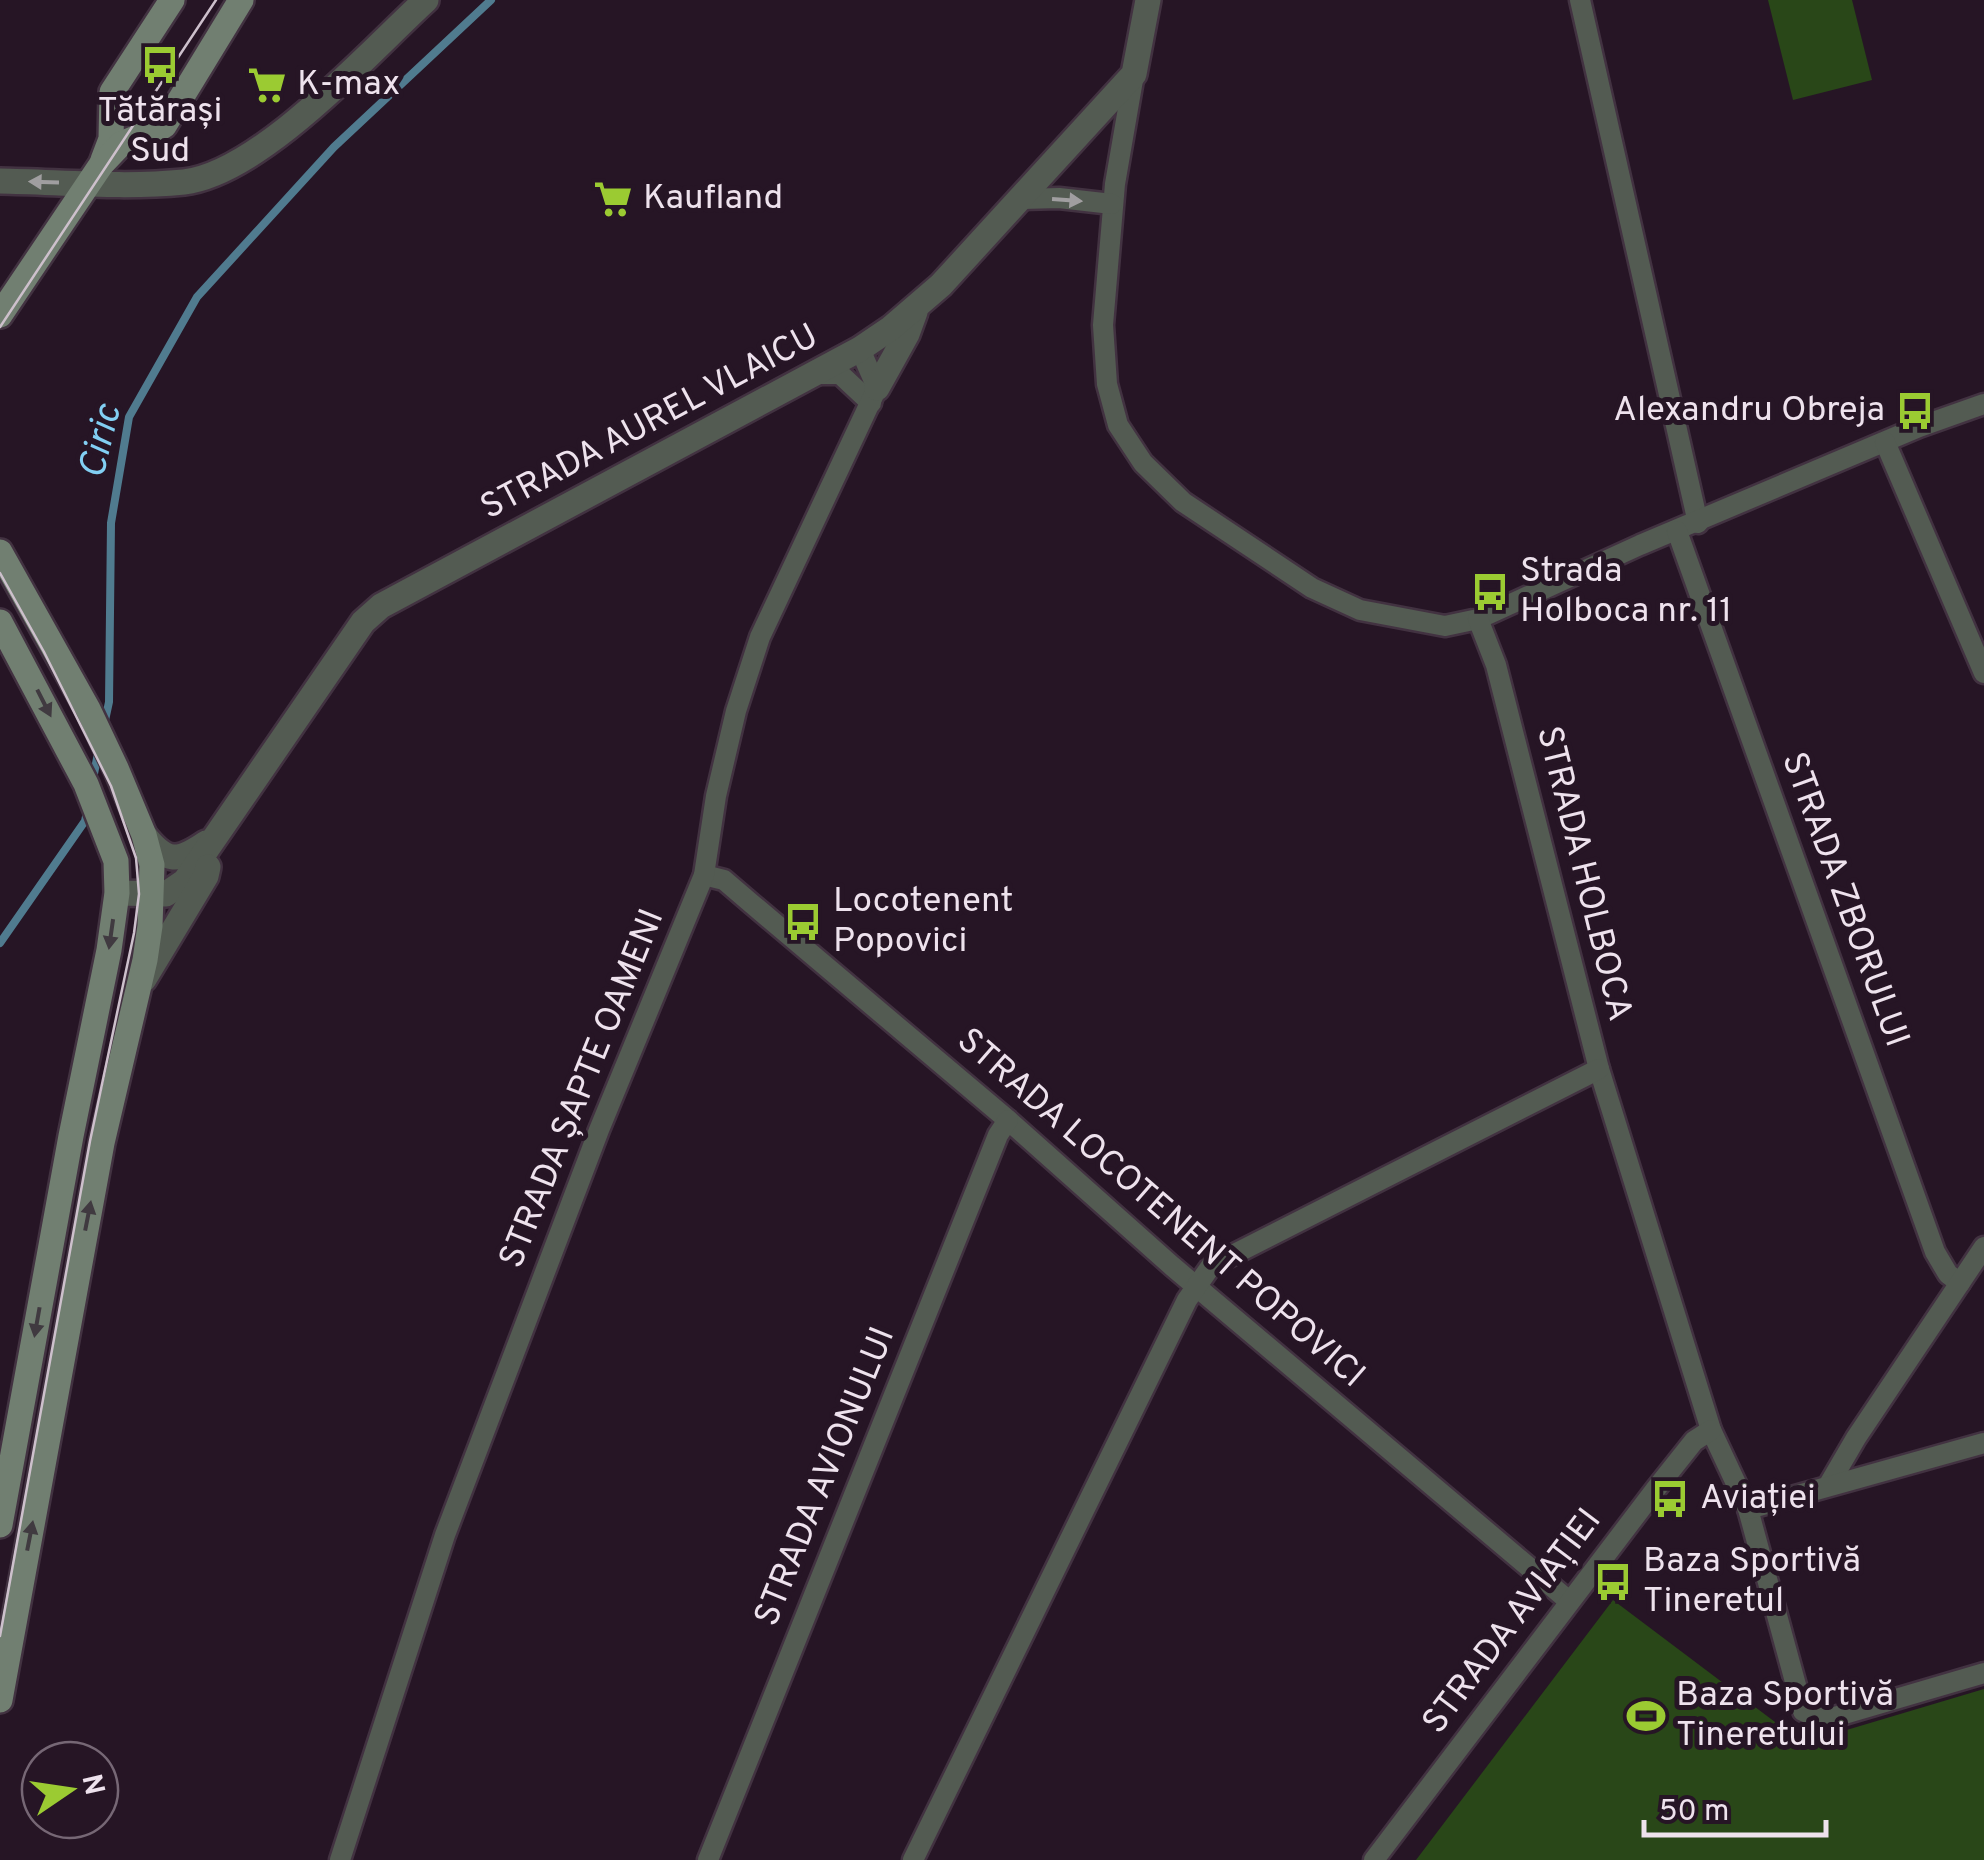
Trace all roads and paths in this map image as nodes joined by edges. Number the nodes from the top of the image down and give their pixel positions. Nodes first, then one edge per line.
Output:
1 (172, 0) edge
2 (241, 0) edge
3 (426, 0) edge
4 (1148, 0) edge
5 (1580, 0) edge
6 (1134, 74) junction
7 (94, 174) junction
8 (0, 181) edge
9 (1022, 199) junction
10 (1112, 204) junction
11 (917, 306) junction
12 (0, 315) edge
13 (860, 349) junction
14 (814, 374) junction
15 (874, 395) junction
16 (1984, 404) edge
17 (1886, 442) junction
18 (1698, 522) junction
19 (1677, 532) junction
20 (0, 552) edge
21 (1478, 619) junction
22 (0, 622) edge
23 (1984, 673) edge
24 (144, 835) junction
25 (215, 838) junction
26 (704, 875) junction
27 (116, 893) junction
28 (152, 894) junction
29 (137, 993) junction
30 (1599, 1069) junction
31 (1008, 1120) junction
32 (1984, 1247) edge
33 (1960, 1284) junction
34 (1198, 1285) junction
35 (1711, 1430) junction
36 (1984, 1443) edge
37 (1828, 1486) junction
38 (1748, 1509) junction
39 (0, 1525) edge
40 (10, 1591) edge
41 (1569, 1602) junction
42 (1984, 1673) edge
43 (0, 1700) edge
44 (340, 1860) edge
45 (708, 1860) edge
46 (913, 1860) edge
47 (1374, 1860) edge

1 - 7 main road
2 - 7 main road
3 - 7 street
4 - 6 street
5 - 18 street
6 - 9 street, STRADA AUREL VLAICU
6 - 10 street
7 -> 8 street
7 - 12 main road
9 -> 10 street
9 - 11 street, STRADA AUREL VLAICU
10 - 21 street
11 - 13 street, STRADA AUREL VLAICU
11 - 15 street
13 - 14 street, STRADA AUREL VLAICU
13 - 15 street
14 - 15 street
14 - 25 street, STRADA AUREL VLAICU
15 - 26 street, STRADA ȘAPTE OAMENI
16 - 17 street
17 - 18 street
17 - 23 street
18 - 19 street
19 - 21 street
19 - 33 street, STRADA ZBORULUI
20 - 24 main road, STRADA AUREL VLAICU
21 - 30 street, STRADA HOLBOCA
22 -> 27 main road
24 - 25 street
24 - 28 main road, STRADA AUREL VLAICU
25 - 28 street, STRADA AUREL VLAICU
25 - 29 street, STRADA AUREL VLAICU
26 - 31 street, STRADA LOCOTENENT POPOVICI
26 - 44 street, STRADA ȘAPTE OAMENI
27 - 28 street
27 -> 39 main road
28 - 29 main road, STRADA AUREL VLAICU
40 -> 29 main road, STRADA AUREL VLAICU
30 - 34 street
30 - 35 street, STRADA HOLBOCA
31 - 34 street, STRADA LOCOTENENT POPOVICI
31 - 45 street, STRADA AVIONULUI
32 - 33 street
33 - 37 street
34 - 41 street, STRADA LOCOTENENT POPOVICI
34 - 46 street
35 - 38 street, STRADA HOLBOCA
35 - 41 street, STRADA AVIAȚIEI
36 - 37 street
37 - 38 street
38 - 42 street, STRADA HOLBOCA
40 - 43 main road, STRADA AUREL VLAICU
41 - 47 street, STRADA AVIAȚIEI

